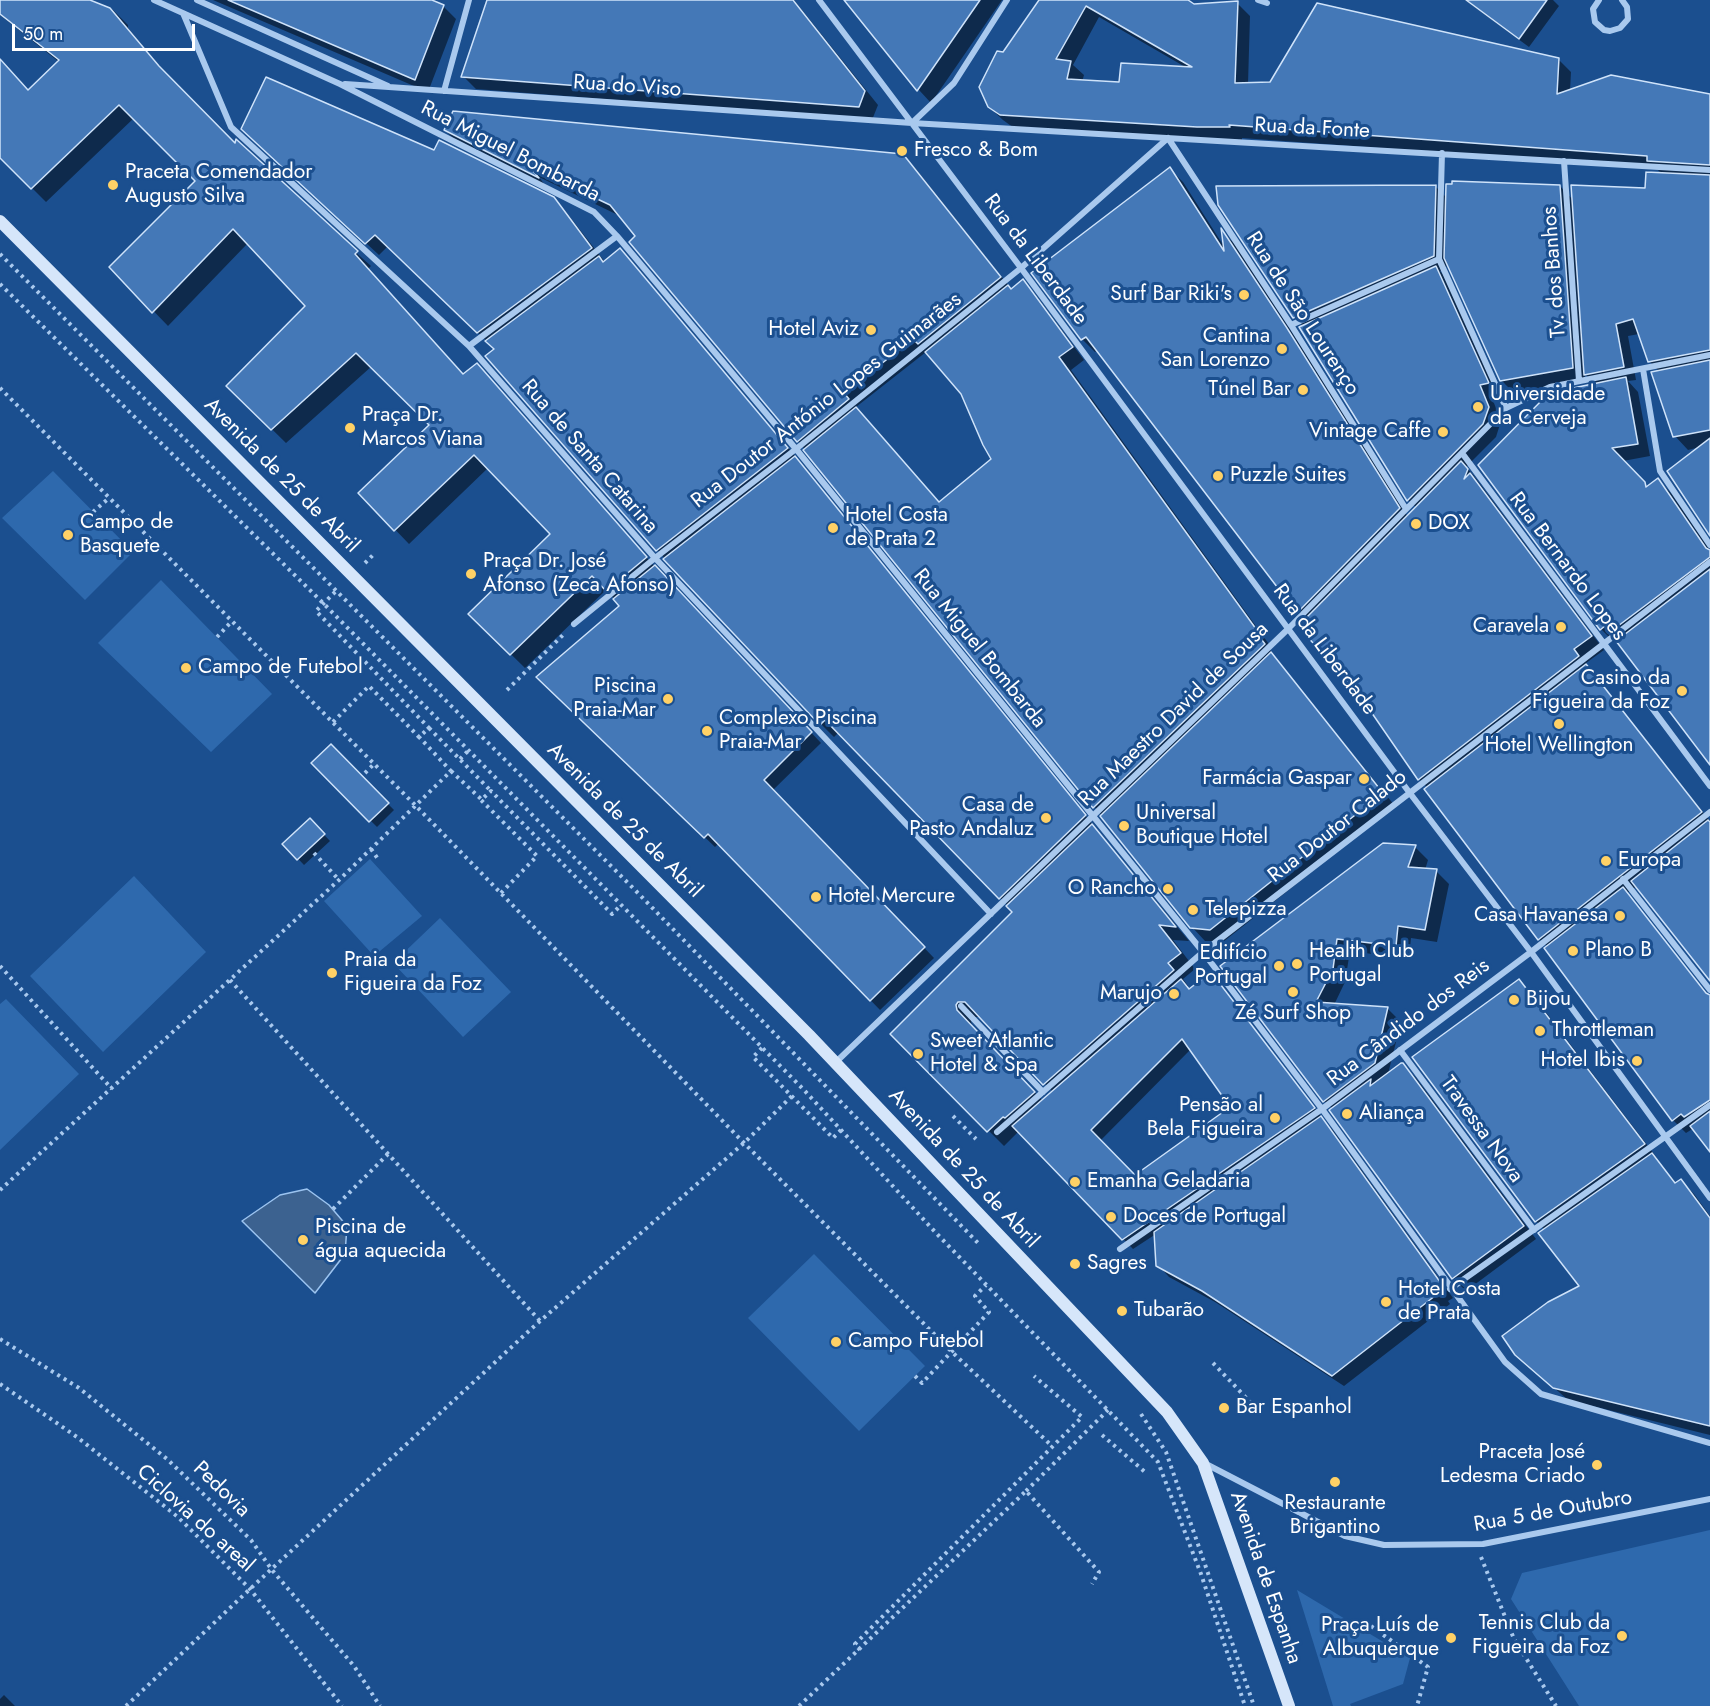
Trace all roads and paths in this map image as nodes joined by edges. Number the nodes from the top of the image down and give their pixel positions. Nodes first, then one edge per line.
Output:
1 (154, 0) edge
2 (197, 0) edge
3 (470, 0) edge
4 (819, 0) edge
5 (1007, 0) edge
6 (1258, 0) edge
7 (1622, 0) edge
8 (1595, 1) edge
9 (1267, 3) dead end
10 (183, 13) junction
11 (340, 84) junction
12 (391, 88) junction
13 (444, 91) junction
14 (912, 123) junction
15 (1167, 138) junction
16 (1442, 153) junction
17 (1564, 161) junction
18 (1710, 170) edge
19 (0, 221) edge
20 (617, 236) junction
21 (0, 254) edge
22 (1439, 259) junction
23 (1021, 268) junction
24 (0, 284) edge
25 (1291, 325) junction
26 (470, 346) junction
27 (1710, 355) edge
28 (1643, 369) junction
29 (1579, 381) junction
30 (0, 388) edge
31 (1506, 408) junction
32 (796, 449) junction
33 (1462, 453) junction
34 (109, 498) junction
35 (1406, 509) junction
36 (93, 512) dead end
37 (1710, 545) edge
38 (655, 558) junction
39 (1710, 562) edge
40 (324, 604) junction
41 (232, 621) junction
42 (574, 624) joint
43 (1288, 629) junction
44 (217, 637) dead end
45 (1603, 643) junction
46 (507, 690) dead end
47 (333, 722) junction
48 (429, 728) junction
49 (419, 737) junction
50 (469, 750) junction
51 (460, 759) junction
52 (374, 764) junction
53 (451, 771) junction
54 (365, 773) dead end
55 (1710, 786) edge
56 (491, 791) junction
57 (1409, 792) junction
58 (481, 800) junction
59 (416, 806) junction
60 (1710, 812) edge
61 (1094, 815) junction
62 (371, 849) junction
63 (314, 853) dead end
64 (378, 859) dead end
65 (1623, 879) junction
66 (339, 880) junction
67 (501, 893) junction
68 (621, 905) junction
69 (991, 914) junction
70 (1203, 952) junction
71 (1531, 952) junction
72 (0, 966) edge
73 (230, 981) junction
74 (1710, 990) edge
75 (961, 1006) dead end
76 (762, 1048) junction
77 (1400, 1050) junction
78 (836, 1062) junction
79 (112, 1089) junction
80 (1043, 1092) junction
81 (792, 1096) junction
82 (1710, 1105) edge
83 (1322, 1108) junction
84 (953, 1116) dead end
85 (841, 1130) junction
86 (997, 1132) dead end
87 (1666, 1138) junction
88 (976, 1139) dead end
89 (744, 1143) junction
90 (388, 1154) junction
91 (0, 1190) edge
92 (1710, 1198) edge
93 (333, 1209) dead end
94 (1534, 1230) junction
95 (1120, 1249) dead end
96 (986, 1251) dead end
97 (986, 1285) junction
98 (1450, 1289) junction
99 (540, 1321) junction
100 (0, 1339) edge
101 (952, 1352) junction
102 (1213, 1363) dead end
103 (915, 1376) dead end
104 (1034, 1376) dead end
105 (0, 1384) edge
106 (1252, 1404) dead end
107 (1135, 1405) dead end
108 (1108, 1410) junction
109 (1102, 1435) dead end
110 (1710, 1443) edge
111 (1052, 1446) junction
112 (1203, 1462) junction
113 (1144, 1472) dead end
114 (1026, 1491) junction
115 (1710, 1499) edge
116 (1476, 1544) junction
117 (272, 1570) junction
118 (1092, 1584) dead end
119 (250, 1589) junction
120 (1371, 1626) dead end
121 (860, 1650) junction
122 (126, 1706) edge
123 (342, 1706) edge
124 (380, 1706) edge
125 (799, 1706) edge
126 (1245, 1706) edge
127 (1254, 1706) edge
128 (1289, 1706) edge
129 (1417, 1706) edge
130 (1556, 1706) edge

1 - 10 street, Rua Miguel Bombarda
2 - 12 street
3 - 13 street
4 - 14 street, Rua da Liberdade
5 - 14 street
6 - 9 street
7 - 8 street
10 - 11 street, Rua Miguel Bombarda
10 - 26 street, Rua de Santa Catarina
11 - 12 street, Rua do Viso
11 - 20 street, Rua Miguel Bombarda
12 - 13 street, Rua do Viso
13 - 14 street, Rua do Viso
14 - 15 street, Rua da Fonte
14 - 23 street, Rua da Liberdade
15 - 16 street, Rua da Fonte
15 - 23 street, Rua Doutor António Lopes Guimarães
15 - 25 street, Rua de São Lourenço
16 - 17 street, Rua da Fonte
16 - 22 street
17 - 18 street, Rua da Fonte
17 - 29 street, Tv. dos Banhos
19 - 78 main road, Avenida de 25 de Abril
20 - 26 street
20 - 32 street, Rua Miguel Bombarda
21 - 96 path
22 - 25 street
22 - 31 street
23 - 32 street, Rua Doutor António Lopes Guimarães
23 - 43 street, Rua da Liberdade
24 - 40 path
25 - 35 street, Rua de São Lourenço
26 - 38 street, Rua de Santa Catarina
27 - 28 street, Rua Maestro David de Sousa
28 - 29 street, Rua Maestro David de Sousa
28 - 37 street
29 - 31 street, Rua Maestro David de Sousa
30 - 34 path
31 - 33 street, Rua Maestro David de Sousa
32 - 38 street, Rua Doutor António Lopes Guimarães
32 - 61 street, Rua Miguel Bombarda
33 - 35 street, Rua Maestro David de Sousa
33 - 45 street, Rua Bernardo Lopes
34 - 36 path
34 - 41 path
35 - 43 street, Rua Maestro David de Sousa
38 - 42 street, Rua Doutor António Lopes Guimarães
38 - 69 street, Rua de Santa Catarina
39 - 45 street, Rua Doutor Calado
40 - 48 path
40 - 50 path
41 - 44 path
41 - 47 path
42 - 46 path
43 - 57 street, Rua da Liberdade
43 - 61 street, Rua Maestro David de Sousa
45 - 55 street, Rua Bernardo Lopes
45 - 57 street, Rua Doutor Calado
47 - 49 path
47 - 52 path
48 - 49 path
48 - 51 path
49 - 53 path
50 - 51 path
50 - 68 path
51 - 56 path
52 - 54 path
52 - 59 path
53 - 58 path
53 - 59 path
56 - 58 path
56 - 68 path
57 - 70 street, Rua Doutor Calado
57 - 71 street, Rua da Liberdade
58 - 67 path
59 - 62 path
59 - 67 path
60 - 65 street, Rua Cândido dos Reis
61 - 69 street, Rua Maestro David de Sousa
61 - 70 street, Rua Miguel Bombarda
62 - 64 path
62 - 66 path
63 - 66 path
65 - 71 street, Rua Cândido dos Reis
65 - 74 street
66 - 73 path
67 - 89 path
68 - 76 path
69 - 78 street, Rua Maestro David de Sousa
70 - 80 street, Rua Doutor Calado
70 - 83 street, Rua Miguel Bombarda
71 - 77 street, Rua Cândido dos Reis
71 - 87 street, Rua da Liberdade
72 - 79 path
73 - 79 path
73 - 90 path
75 - 80 street
76 - 81 path
76 - 85 path
77 - 83 street, Rua Cândido dos Reis
77 - 94 street, Travessa Nova
78 - 112 main road, Avenida de 25 de Abril
79 - 91 path
80 - 86 street, Rua Doutor Calado
81 - 85 path
81 - 89 path
82 - 87 street
83 - 95 street, Rua Cândido dos Reis
83 - 98 street, Rua Miguel Bombarda
84 - 88 path
85 - 97 path
87 - 92 street, Rua da Liberdade
87 - 94 street
89 - 99 path
89 - 101 path
90 - 93 path
90 - 99 path
94 - 98 street
97 - 101 path
97 - 108 path
98 - 110 street, Rua Miguel Bombarda
99 - 117 path
100 - 117 path, Pedovia
101 - 103 path
101 - 111 path
102 - 106 path
104 - 111 path
105 - 119 path, Ciclovia do areal
107 - 127 path
108 - 114 path
108 - 126 path
109 - 113 path
111 - 121 path
112 - 116 street, Rua 5 de Outubro
112 - 128 main road, Avenida de Espanha
114 - 118 path
114 - 121 path
115 - 116 street, Rua 5 de Outubro
116 - 130 path
117 - 119 path
117 - 124 path, Pedovia
119 - 122 path
119 - 123 path, Ciclovia do areal
120 - 129 path
121 - 125 path

